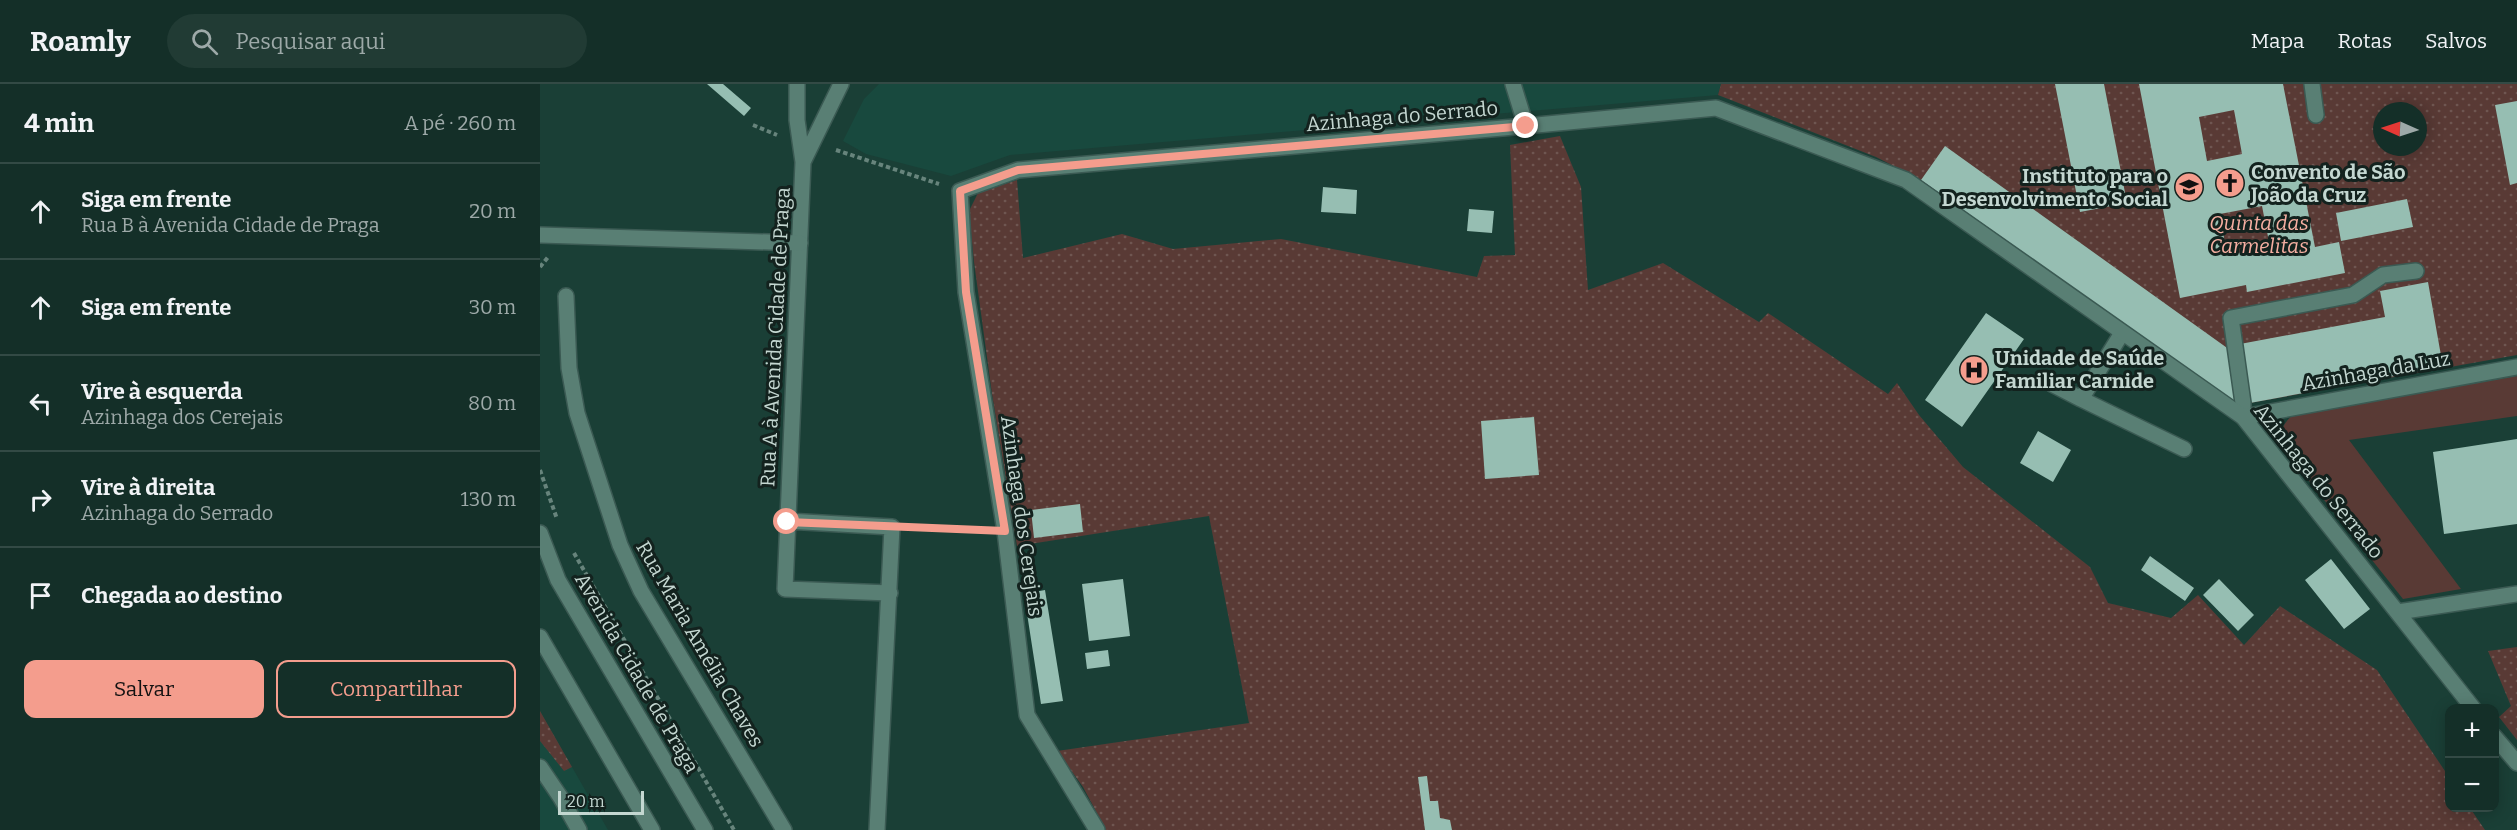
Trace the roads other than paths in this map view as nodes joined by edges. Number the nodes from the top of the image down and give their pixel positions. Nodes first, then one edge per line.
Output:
1 (797, 84) edge
2 (841, 84) edge
3 (1513, 84) edge
4 (2312, 84) edge
5 (2316, 115) dead end
6 (1526, 126) junction
7 (803, 162) junction
8 (960, 191) joint
9 (540, 235) edge
10 (800, 243) junction
11 (2416, 271) dead end
12 (566, 296) dead end
13 (2122, 333) junction
14 (2517, 367) edge
15 (2052, 384) dead end
16 (2081, 399) junction
17 (2243, 417) junction
18 (2184, 449) dead end
19 (787, 522) junction
20 (540, 533) edge
21 (890, 593) junction
22 (2517, 594) edge
23 (2398, 612) junction
24 (540, 637) edge
25 (2470, 704) edge
26 (2499, 742) edge
27 (2517, 763) edge
28 (540, 767) edge
29 (579, 830) edge
30 (652, 830) edge
31 (705, 830) edge
32 (784, 830) edge
33 (877, 830) edge
34 (1097, 830) edge

1 - 7 street
2 - 7 street
3 - 6 street
4 - 5 street
6 - 8 street, Azinhaga do Serrado
6 - 13 street, Azinhaga do Serrado
7 - 10 street, Rua A à Avenida Cidade de Praga
8 - 34 street, Azinhaga dos Cerejais
9 - 10 street
10 - 19 street, Rua A à Avenida Cidade de Praga
11 - 17 street
12 - 32 street, Rua Maria Amélia Chaves
13 - 16 street
13 - 17 street, Azinhaga do Serrado
14 - 17 street, Azinhaga da Luz
15 - 16 street
16 - 18 street
17 - 23 street, Azinhaga do Serrado
19 - 21 street
19 - 21 street, Rua A à Avenida Cidade de Praga
20 - 31 street, Avenida Cidade de Praga
21 - 33 street
22 - 23 street
23 - 25 street, Azinhaga do Serrado
24 - 30 street
26 - 27 street
28 - 29 street

